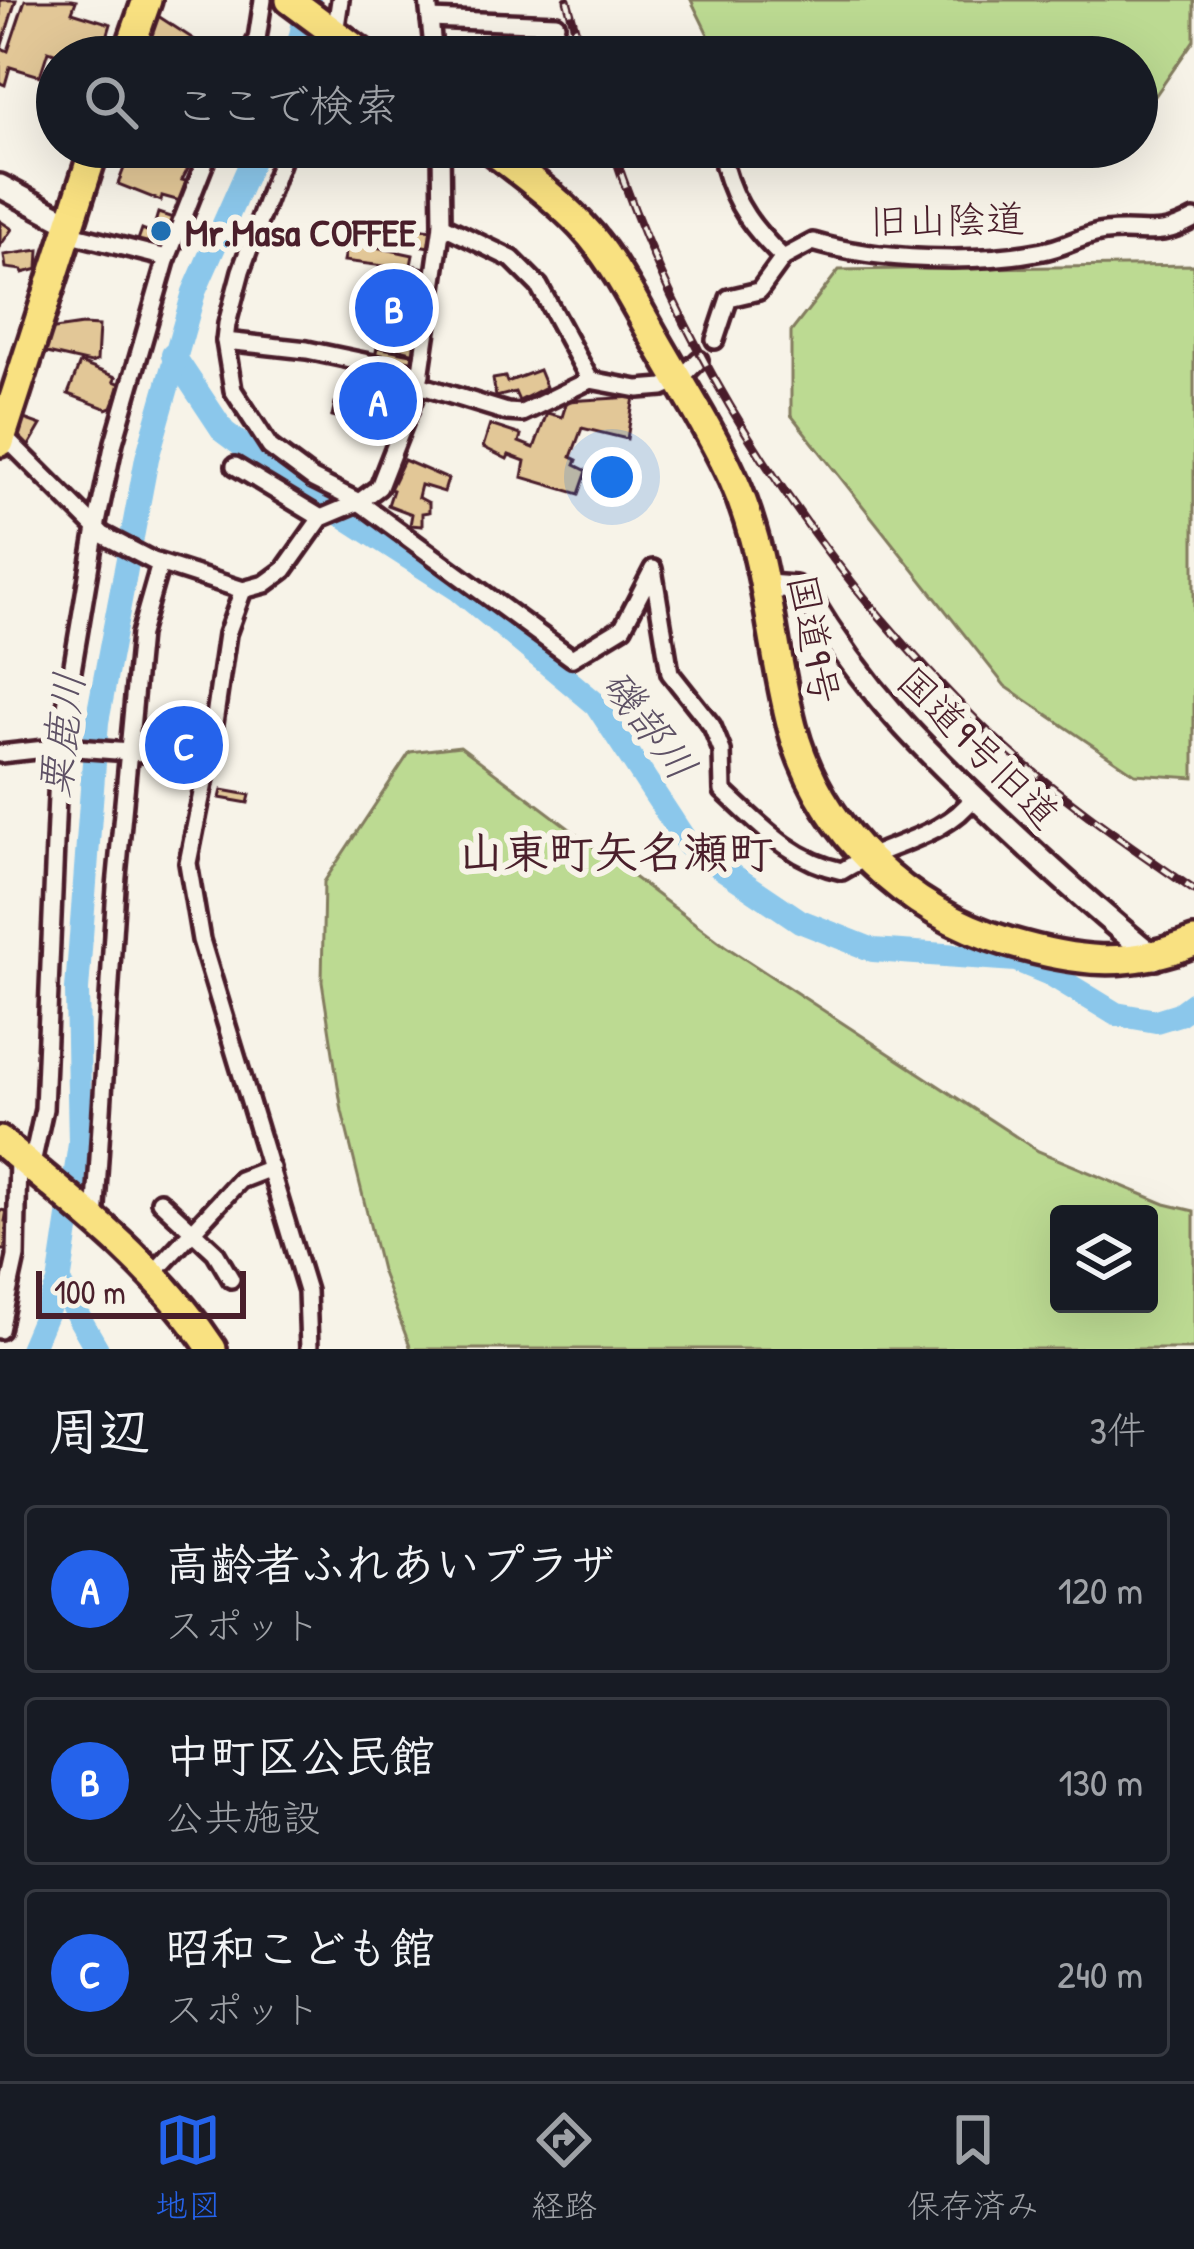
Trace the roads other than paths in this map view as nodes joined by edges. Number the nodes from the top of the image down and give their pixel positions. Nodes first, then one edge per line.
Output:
1 (147, 0) edge
2 (263, 0) edge
3 (290, 0) edge
4 (340, 0) edge
5 (428, 0) edge
6 (430, 19) junction
7 (556, 24) dead end
8 (134, 36) edge
9 (256, 36) edge
10 (326, 36) edge
11 (330, 36) edge
12 (432, 36) edge
13 (88, 168) edge
14 (203, 168) edge
15 (278, 168) edge
16 (441, 168) edge
17 (515, 168) edge
18 (724, 168) edge
19 (0, 186) edge
20 (1194, 219) edge
21 (442, 225) junction
22 (69, 228) junction
23 (783, 258) junction
24 (167, 259) junction
25 (715, 340) dead end
26 (225, 341) junction
27 (689, 370) junction
28 (420, 379) junction
29 (590, 380) junction
30 (1, 436) edge
31 (235, 466) dead end
32 (359, 502) junction
33 (322, 518) junction
34 (99, 531) junction
35 (156, 562) junction
36 (767, 586) junction
37 (243, 590) junction
38 (61, 747) junction
39 (127, 751) junction
40 (0, 754) edge
41 (209, 758) junction
42 (974, 797) junction
43 (865, 856) junction
44 (1194, 942) edge
45 (1155, 958) junction
46 (22, 1160) edge
47 (271, 1168) junction
48 (160, 1201) dead end
49 (93, 1220) junction
50 (193, 1231) junction
51 (153, 1274) junction
52 (232, 1279) dead end
53 (0, 1330) edge
54 (212, 1349) edge
55 (309, 1349) edge

1 - 8 highway
2 - 9 street
3 - 10 highway
4 - 11 street
5 - 6 street
6 - 7 street
6 - 12 street
13 - 22 highway
14 - 24 street
15 - 26 street
16 - 21 street
17 - 27 highway, 国道9号
18 - 23 street
19 - 22 street
20 - 23 street, 旧山陰道
21 - 28 street
21 - 29 street
22 - 24 street
22 - 30 highway
23 - 25 street
24 - 34 street
26 - 28 street
26 - 32 street
27 - 29 street
27 - 36 highway, 国道9号
28 - 29 street
28 - 32 street
30 - 34 street
31 - 33 street
32 - 33 street
32 - 43 street
33 - 37 street
34 - 35 street
34 - 38 street
35 - 37 street
35 - 39 street
36 - 42 street, 国道9号旧道
36 - 43 highway, 国道9号
37 - 41 street
38 - 39 street
38 - 40 street
38 - 46 street
39 - 41 street
39 - 49 street
41 - 47 street
42 - 43 street
42 - 45 street, 国道9号旧道
43 - 45 highway, 国道9号
44 - 45 highway, 国道9号
46 - 49 highway
46 - 53 street
47 - 50 street
47 - 55 street
48 - 50 street
49 - 51 highway
50 - 51 street
50 - 52 street
51 - 54 highway

